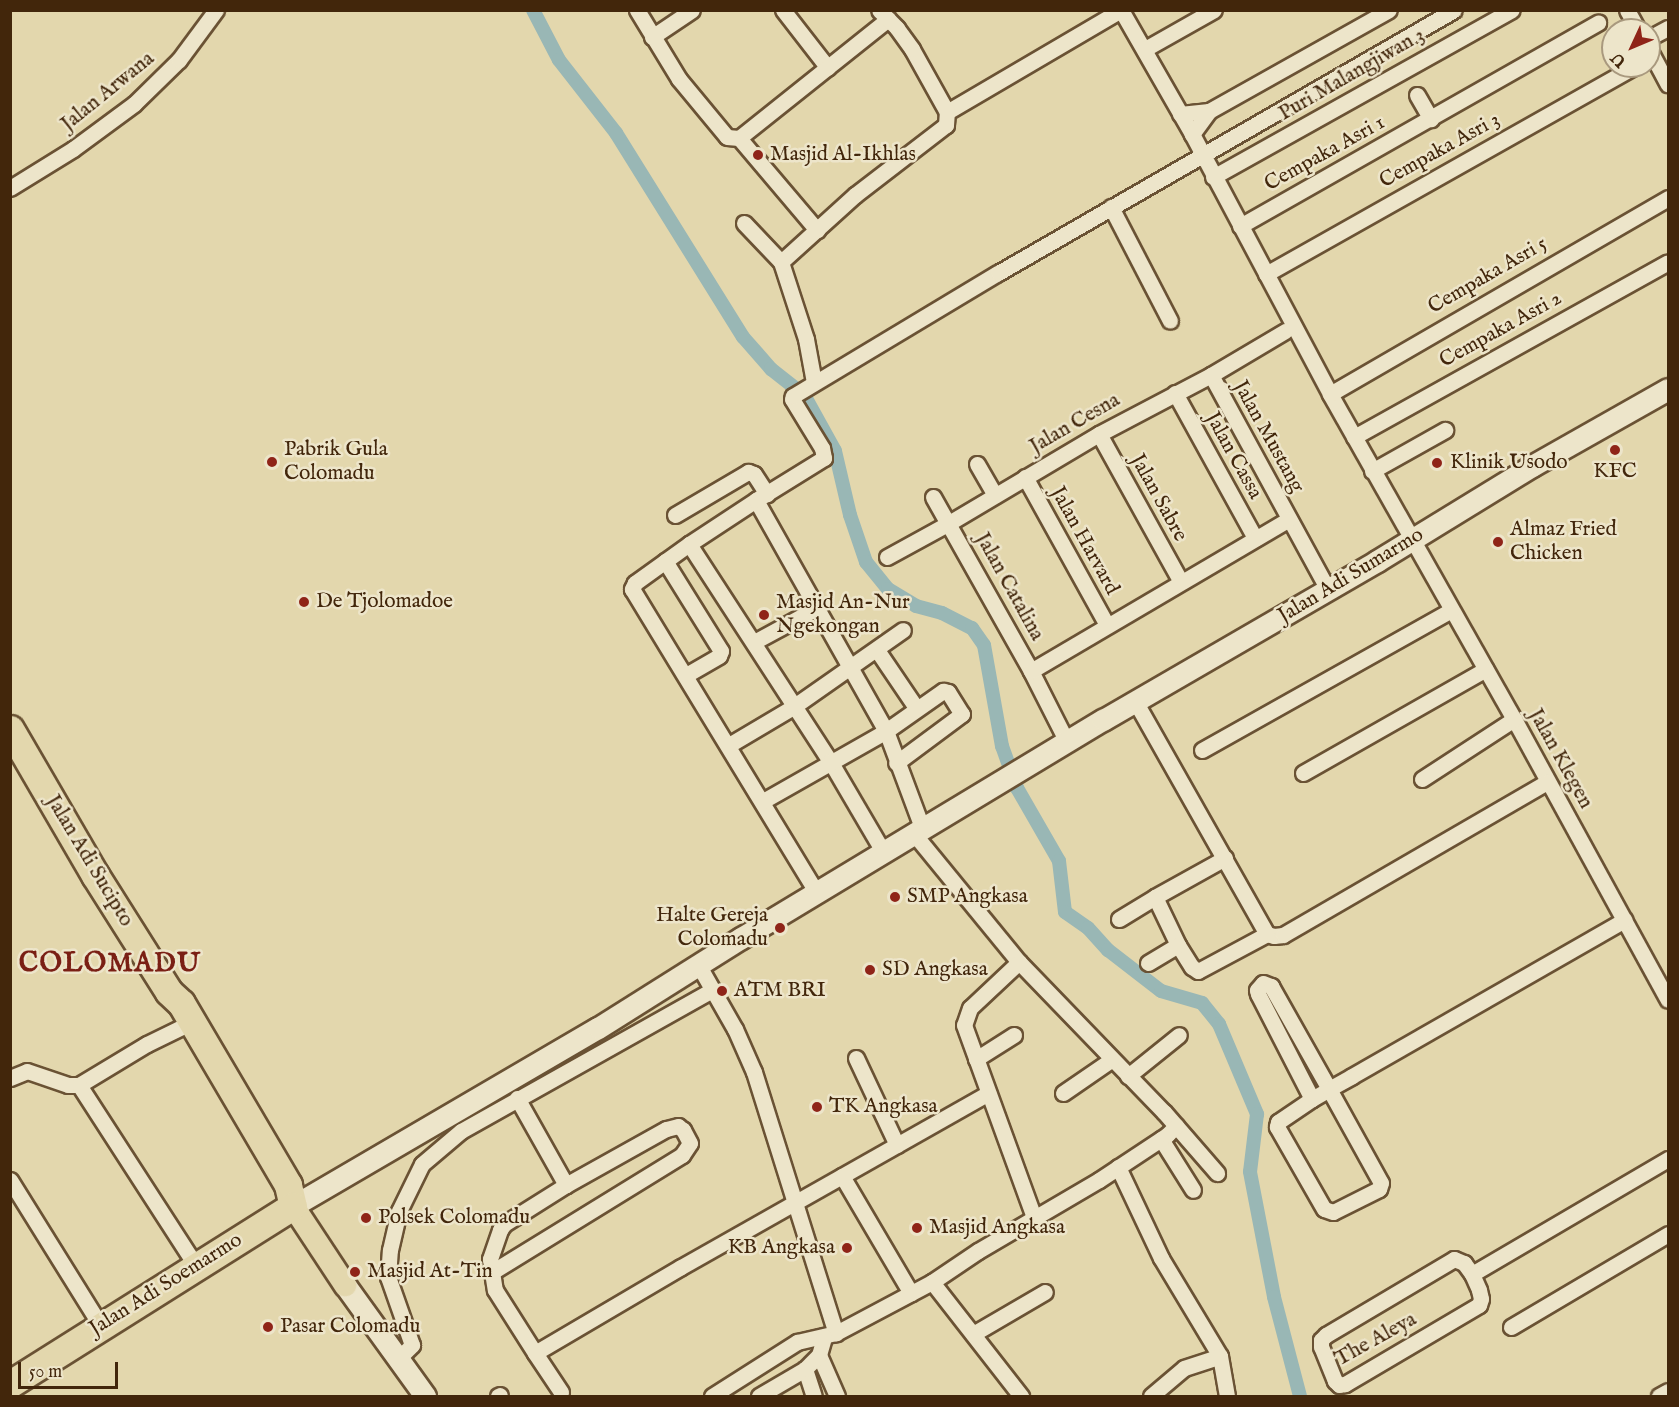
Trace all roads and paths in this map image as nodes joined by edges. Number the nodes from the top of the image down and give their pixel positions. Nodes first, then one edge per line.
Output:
1 (216, 10) edge
2 (637, 10) edge
3 (692, 10) edge
4 (783, 10) edge
5 (1121, 10) edge
6 (1214, 10) edge
7 (1389, 10) edge
8 (1454, 10) edge
9 (1512, 10) edge
10 (884, 15) edge
11 (1598, 24) dead end
12 (652, 37) junction
13 (1145, 49) junction
14 (828, 68) junction
15 (1614, 78) edge
16 (1417, 94) dead end
17 (1209, 111) junction
18 (947, 112) junction
19 (1180, 114) junction
20 (1431, 119) junction
21 (1192, 134) junction
22 (739, 138) junction
23 (1201, 154) junction
24 (1214, 177) junction
25 (10, 188) edge
26 (1668, 198) edge
27 (1111, 207) junction
28 (744, 223) dead end
29 (1240, 226) junction
30 (817, 230) junction
31 (781, 262) junction
32 (1668, 262) edge
33 (1266, 274) junction
34 (1170, 321) dead end
35 (1285, 331) dead end
36 (1211, 375) junction
37 (812, 384) junction
38 (1668, 388) edge
39 (1175, 393) junction
40 (1330, 394) junction
41 (1445, 430) dead end
42 (1099, 434) junction
43 (1354, 436) junction
44 (977, 464) dead end
45 (1372, 471) junction
46 (1025, 477) junction
47 (995, 495) junction
48 (762, 497) junction
49 (933, 497) dead end
50 (675, 515) dead end
51 (1289, 519) junction
52 (949, 524) junction
53 (1255, 538) junction
54 (1412, 540) junction
55 (688, 544) junction
56 (887, 557) dead end
57 (665, 561) junction
58 (1181, 582) junction
59 (1328, 590) junction
60 (815, 609) junction
61 (1451, 610) junction
62 (1107, 625) junction
63 (903, 630) dead end
64 (754, 642) junction
65 (877, 650) junction
66 (850, 669) junction
67 (1486, 669) junction
68 (1031, 671) junction
69 (686, 675) junction
70 (1135, 701) junction
71 (793, 707) junction
72 (917, 709) junction
73 (1514, 719) junction
74 (10, 729) edge
75 (886, 730) junction
76 (1067, 742) junction
77 (729, 745) junction
78 (1202, 750) dead end
79 (830, 761) junction
80 (896, 763) junction
81 (1303, 773) dead end
82 (1422, 779) dead end
83 (1547, 782) junction
84 (762, 801) junction
85 (919, 832) junction
86 (884, 853) junction
87 (1225, 858) junction
88 (817, 893) junction
89 (1155, 897) junction
90 (1119, 919) dead end
91 (1624, 920) junction
92 (1267, 934) junction
93 (1178, 945) junction
94 (1019, 962) junction
95 (1148, 963) dead end
96 (699, 966) junction
97 (712, 990) junction
98 (169, 992) junction
99 (1668, 1000) edge
100 (180, 1028) junction
101 (1014, 1035) dead end
102 (1179, 1035) dead end
103 (856, 1058) dead end
104 (976, 1059) junction
105 (1112, 1060) junction
106 (1128, 1076) junction
107 (10, 1078) edge
108 (79, 1085) junction
109 (1329, 1089) junction
110 (988, 1093) junction
111 (1063, 1093) dead end
112 (518, 1098) junction
113 (1312, 1099) junction
114 (1176, 1126) junction
115 (1161, 1139) junction
116 (897, 1145) junction
117 (1668, 1158) edge
118 (1118, 1167) junction
119 (1217, 1173) dead end
120 (842, 1176) junction
121 (10, 1180) edge
122 (566, 1185) junction
123 (1192, 1190) dead end
124 (795, 1202) junction
125 (293, 1206) junction
126 (1035, 1220) junction
127 (1668, 1234) edge
128 (196, 1266) junction
129 (492, 1272) junction
130 (1472, 1274) junction
131 (932, 1282) junction
132 (345, 1285) joint
133 (1045, 1292) dead end
134 (910, 1293) junction
135 (101, 1326) junction
136 (1511, 1328) dead end
137 (973, 1334) junction
138 (830, 1335) junction
139 (535, 1353) junction
140 (819, 1355) junction
141 (1220, 1356) junction
142 (398, 1359) junction
143 (805, 1369) junction
144 (10, 1384) edge
145 (1668, 1391) edge
146 (561, 1392) dead end
147 (424, 1396) edge
148 (712, 1396) edge
149 (759, 1396) edge
150 (814, 1396) edge
151 (837, 1396) edge
152 (1021, 1396) edge
153 (1151, 1396) edge
154 (1227, 1396) edge
155 (1659, 1396) edge

1 - 25 street, Jalan Arwana
2 - 12 street
3 - 12 street
4 - 14 street
5 - 13 street, Jalan Klegen
5 - 18 street
6 - 13 street
7 - 17 street
8 - 23 street
9 - 24 street, Puri Malangjiwan 3
10 - 14 street
10 - 18 street
11 - 20 street, Cempaka Asri 1
12 - 22 street
13 - 19 street, Jalan Klegen
14 - 22 street
15 - 33 street, Cempaka Asri 3
16 - 20 street
17 - 19 street
17 - 21 street
18 - 30 street
19 - 21 street, Jalan Klegen
20 - 29 street, Cempaka Asri 1
21 - 23 street, Jalan Klegen
22 - 30 street
23 - 24 street, Jalan Klegen
23 - 27 street
24 - 29 street, Jalan Klegen
26 - 40 street, Cempaka Asri 5
27 - 34 street
27 - 37 street
28 - 31 street
29 - 33 street, Jalan Klegen
30 - 31 street
31 - 37 street
32 - 43 street, Cempaka Asri 2
33 - 40 street, Jalan Klegen
35 - 36 street, Jalan Cesna
36 - 39 street, Jalan Cesna
36 - 51 street, Jalan Mustang
37 - 48 street
38 - 54 main road, Jalan Adi Sumarmo
39 - 42 street, Jalan Cesna
39 - 53 street, Jalan Cassa
40 - 43 street, Jalan Klegen
41 - 45 street
42 - 46 street, Jalan Cesna
42 - 58 street, Jalan Sabre
43 - 45 street, Jalan Klegen
44 - 47 street
45 - 54 street, Jalan Klegen
46 - 47 street, Jalan Cesna
46 - 62 street, Jalan Harvard
47 - 52 street, Jalan Cesna
48 - 50 street
48 - 55 street
48 - 60 street
49 - 52 street, Jalan Catalina
51 - 53 street
51 - 59 street, Jalan Mustang
52 - 56 street, Jalan Cesna
52 - 68 street, Jalan Catalina
53 - 58 street
54 - 59 main road, Jalan Adi Sumarmo
54 - 61 street, Jalan Klegen
55 - 57 street
55 - 64 street
57 - 69 street
57 - 69 street
58 - 62 street
59 - 70 main road, Jalan Adi Sumarmo
60 - 64 street
60 - 66 street
61 - 67 street, Jalan Klegen
61 - 78 street
62 - 68 street
63 - 65 street
64 - 71 street
65 - 66 street
65 - 72 street
66 - 71 street
66 - 75 street
67 - 73 street, Jalan Klegen
67 - 81 street
68 - 76 street, Jalan Catalina
69 - 77 street
70 - 76 main road, Jalan Adi Sumarmo
70 - 87 street
71 - 77 street
71 - 79 street
72 - 75 street
72 - 80 street
73 - 82 street
73 - 83 street, Jalan Klegen
74 - 98 highway, Jalan Adi Sucipto
75 - 79 street
75 - 80 street
76 - 85 main road, Jalan Adi Sumarmo
77 - 84 street
79 - 84 street
79 - 86 street
80 - 85 street
83 - 91 street, Jalan Klegen
83 - 92 street
84 - 88 street
85 - 86 main road, Jalan Adi Sumarmo
85 - 94 street
86 - 88 main road, Jalan Adi Sumarmo
87 - 89 street
87 - 92 street
88 - 96 main road, Jalan Adi Sumarmo
89 - 90 street
89 - 93 street
91 - 99 street, Jalan Klegen
91 - 109 street
92 - 93 street
93 - 95 street
94 - 104 street
94 - 105 street
96 - 97 street
96 - 125 main road, Jalan Adi Sumarmo
97 - 112 street
97 - 124 street
98 - 100 highway, Jalan Adi Sucipto
98 - 125 highway, Jalan Adi Sucipto
100 - 108 street
100 - 125 highway, Jalan Adi Sucipto
101 - 104 street
102 - 106 street
103 - 116 street
104 - 110 street
105 - 106 street
105 - 111 street
106 - 114 street
107 - 108 street
108 - 128 street
109 - 113 street
109 - 113 street
109 - 113 street
110 - 116 street
110 - 126 street
112 - 122 street
112 - 142 street
114 - 115 street
114 - 119 street
115 - 118 street
115 - 123 street
116 - 120 street
117 - 130 street
118 - 126 street
118 - 141 street
120 - 124 street
120 - 134 street
121 - 135 street
122 - 129 street
122 - 129 street
124 - 138 street
124 - 139 street
125 - 128 highway, Jalan Adi Soemarmo
125 - 132 main road, Jalan Adi Sucipto
126 - 131 street
127 - 136 street
128 - 135 highway, Jalan Adi Soemarmo
129 - 139 street
130 - 130 street, The Aleya
131 - 134 street
131 - 137 street
132 - 142 main road
133 - 137 street
134 - 138 street
135 - 144 highway, Jalan Adi Soemarmo
137 - 152 street
138 - 140 street
138 - 148 street
139 - 146 street
140 - 143 street
140 - 151 street
141 - 153 street
141 - 154 street
142 - 147 main road
143 - 149 street
143 - 150 street
145 - 155 street

